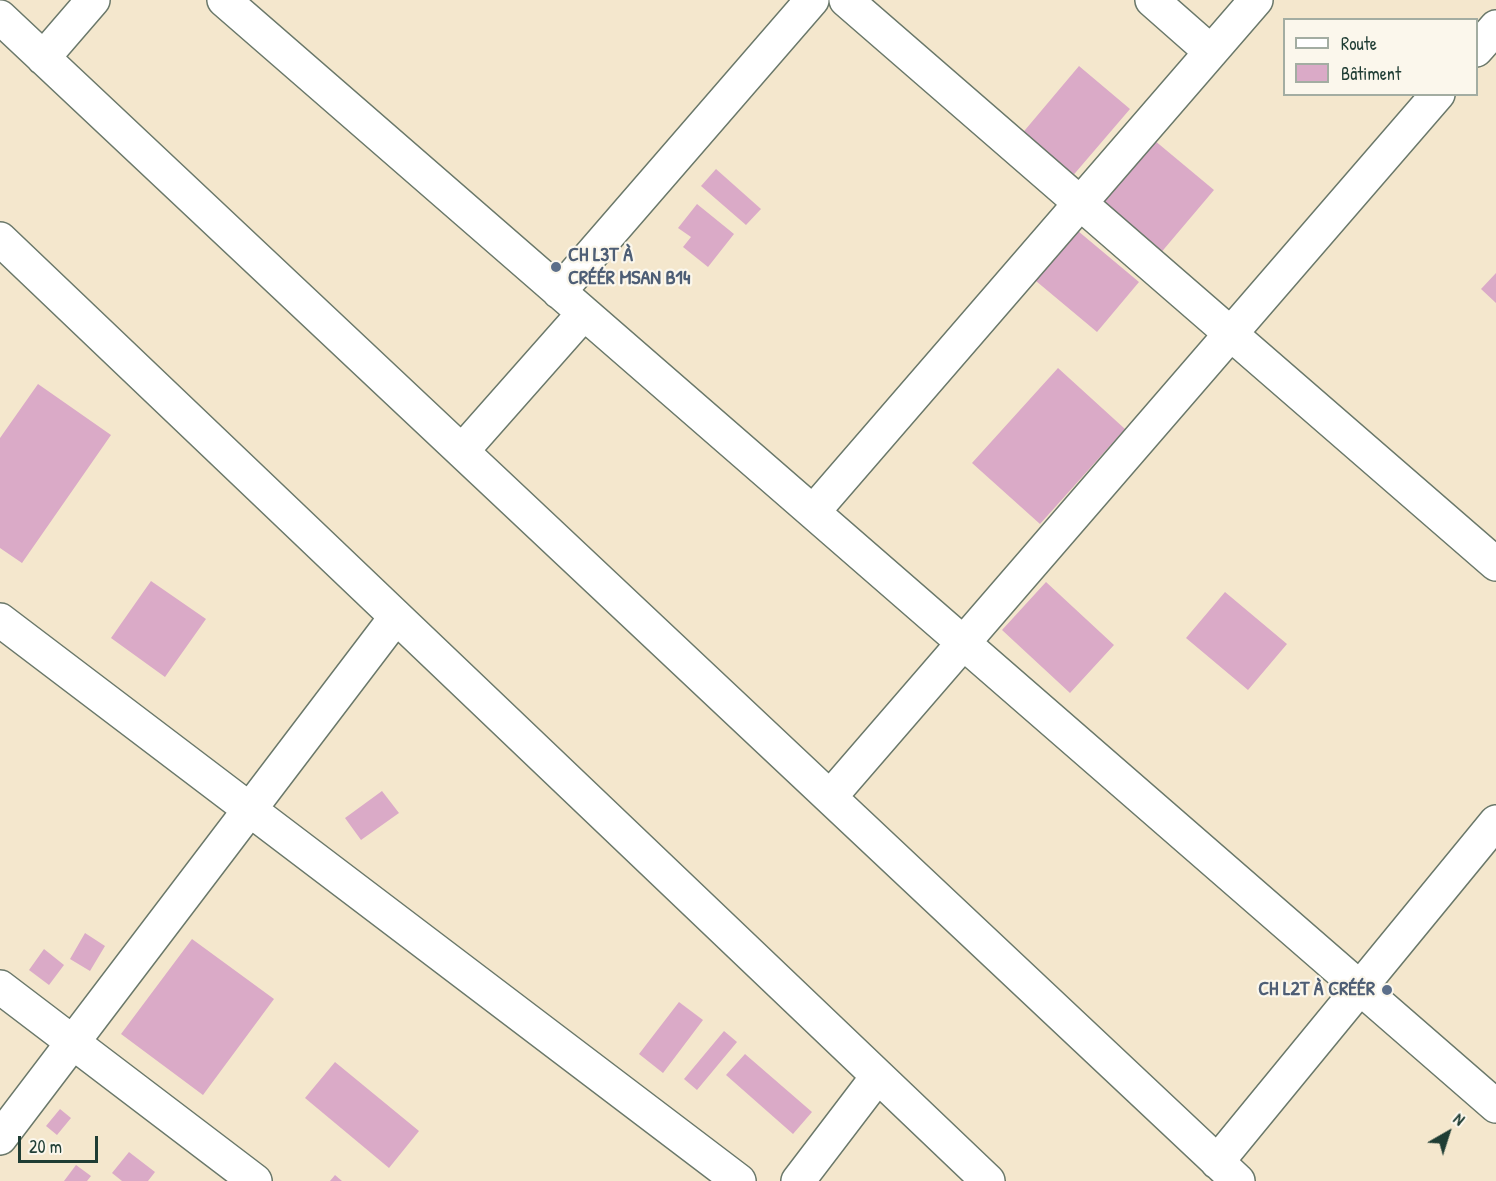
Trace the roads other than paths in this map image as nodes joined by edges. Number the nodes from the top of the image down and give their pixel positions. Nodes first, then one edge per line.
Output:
1 (93, 0) edge
2 (224, 0) edge
3 (812, 0) edge
4 (846, 0) edge
5 (1152, 0) edge
6 (1256, 0) edge
7 (0, 17) edge
8 (1496, 27) edge
9 (1478, 48) edge
10 (1211, 52) junction
11 (43, 58) junction
12 (1436, 96) edge
13 (1080, 203) junction
14 (0, 239) edge
15 (559, 292) junction
16 (584, 313) junction
17 (1231, 334) junction
18 (462, 451) junction
19 (813, 512) junction
20 (1496, 564) edge
21 (396, 617) junction
22 (0, 620) edge
23 (963, 643) junction
24 (830, 797) junction
25 (250, 809) junction
26 (1496, 822) edge
27 (0, 987) edge
28 (1360, 988) junction
29 (73, 1042) junction
30 (878, 1076) junction
31 (1496, 1106) edge
32 (0, 1138) edge
33 (1227, 1171) edge
34 (255, 1181) edge
35 (739, 1181) edge
36 (798, 1181) edge
37 (988, 1181) edge

1 - 11 street
2 - 15 street
3 - 15 street
4 - 13 street
5 - 10 street
6 - 10 street
7 - 11 street
8 - 9 street
10 - 13 street
11 - 18 street
12 - 17 street
13 - 17 street
13 - 19 street
14 - 21 street
15 - 16 street
16 - 18 street
16 - 19 street
17 - 20 street
17 - 23 street
18 - 24 street
19 - 23 street
21 - 25 street
21 - 30 street
22 - 25 street
23 - 24 street
23 - 28 street
24 - 33 street
25 - 29 street
25 - 35 street
26 - 28 street
27 - 29 street
28 - 31 street
28 - 33 street
29 - 32 street
29 - 34 street
30 - 36 street
30 - 37 street

